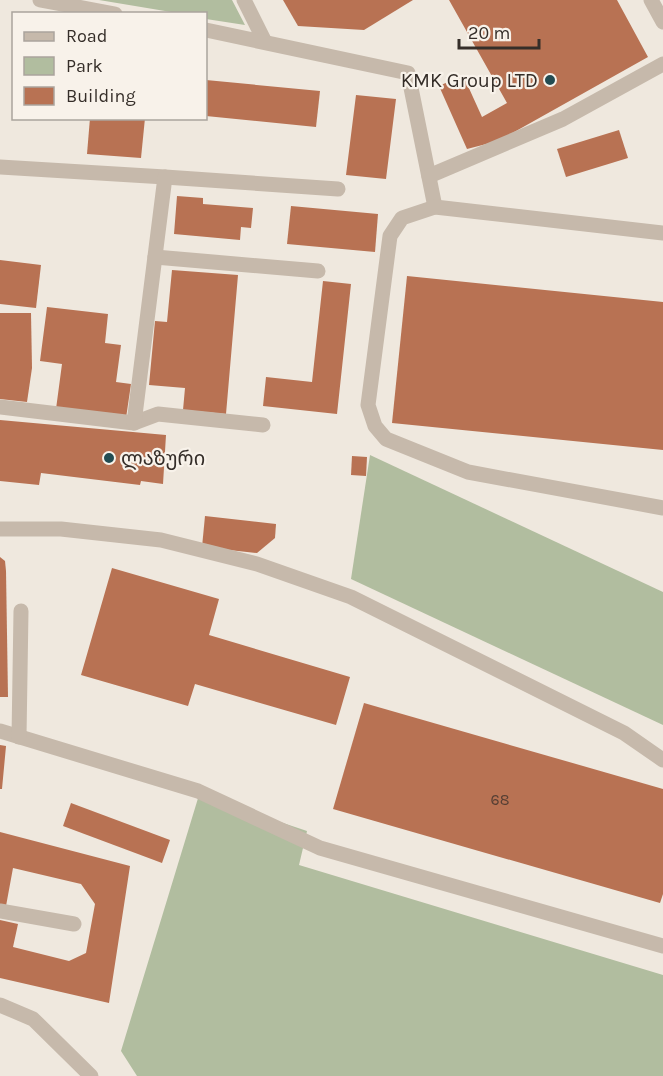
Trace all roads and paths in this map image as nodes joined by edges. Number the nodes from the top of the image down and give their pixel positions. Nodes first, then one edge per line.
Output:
1 (40, 0) edge
2 (244, 0) edge
3 (651, 0) edge
4 (104, 12) edge
5 (663, 22) edge
6 (207, 30) edge
7 (264, 40) junction
8 (663, 64) edge
9 (0, 167) edge
10 (429, 176) junction
11 (165, 177) junction
12 (338, 189) dead end
13 (435, 207) junction
14 (663, 233) edge
15 (155, 257) junction
16 (318, 271) dead end
17 (0, 407) edge
18 (134, 423) junction
19 (263, 425) dead end
20 (663, 508) edge
21 (0, 529) edge
22 (21, 611) dead end
23 (0, 731) edge
24 (19, 736) junction
25 (663, 760) edge
26 (0, 910) edge
27 (74, 924) dead end
28 (663, 945) edge
29 (0, 1005) edge
30 (91, 1076) edge

1 - 4 lane
2 - 7 lane
3 - 5 lane
6 - 7 lane
7 - 10 lane
8 - 10 lane
9 - 11 lane
10 - 13 lane
11 - 12 lane
11 - 15 lane
13 - 14 lane
13 - 20 lane
15 - 16 lane
15 - 18 lane
17 - 18 lane
18 - 19 lane
21 - 25 lane
22 - 24 lane
23 - 24 lane
24 - 28 lane
26 - 27 lane
29 - 30 lane

